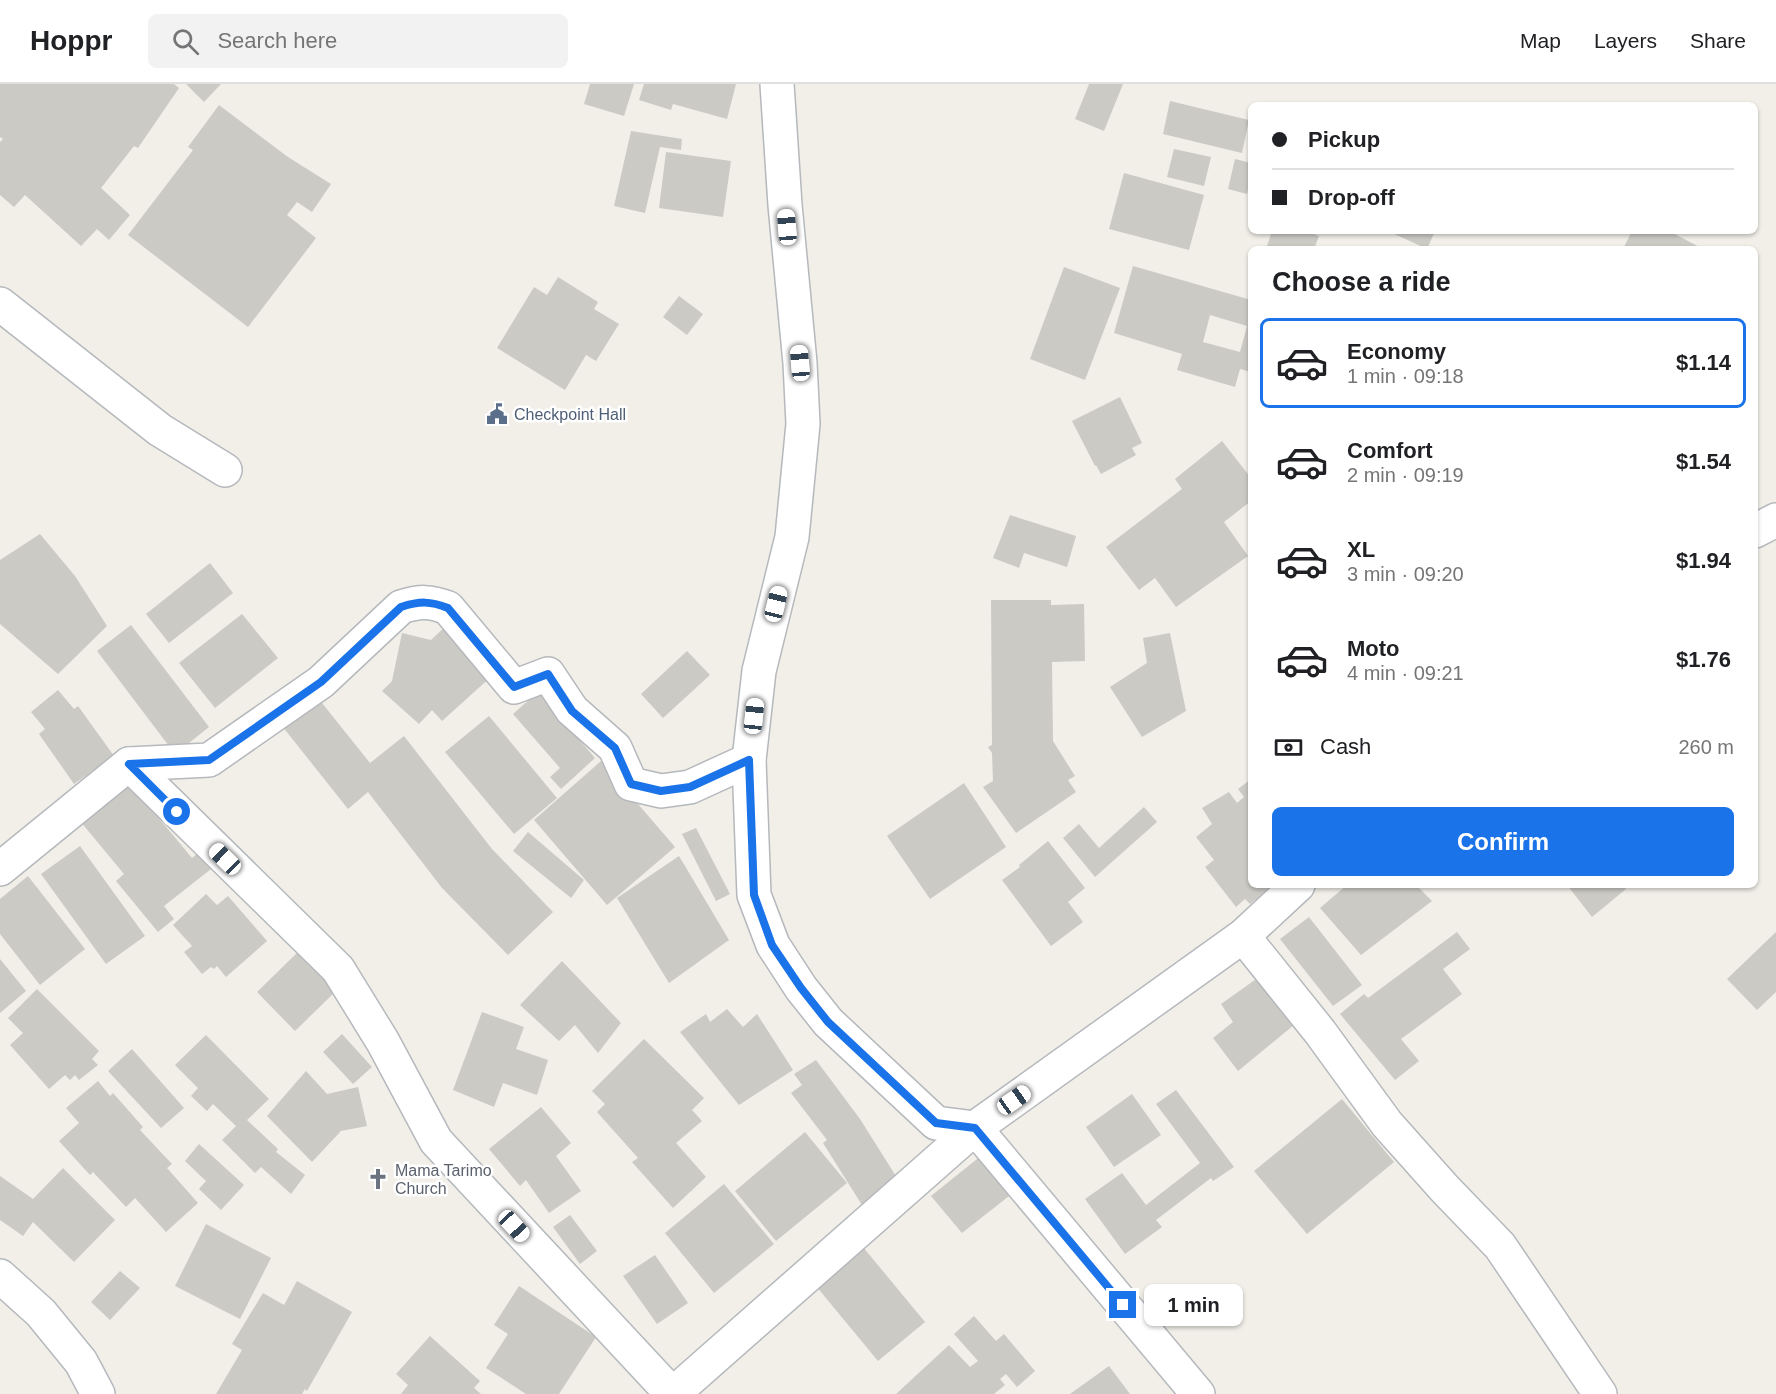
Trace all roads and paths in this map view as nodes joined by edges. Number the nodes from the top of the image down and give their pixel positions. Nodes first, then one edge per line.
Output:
1 (777, 84) edge
2 (0, 304) edge
3 (225, 470) dead end
4 (1776, 520) edge
5 (1758, 529) edge
6 (749, 760) junction
7 (129, 764) junction
8 (0, 869) edge
9 (1295, 888) edge
10 (1243, 936) junction
11 (975, 1128) junction
12 (0, 1276) edge
13 (98, 1394) edge
14 (672, 1394) edge
15 (1198, 1394) edge
16 (1600, 1394) edge

1 - 6 street
2 - 3 street
4 - 5 street
6 - 7 street
6 - 11 street
7 - 8 street
7 - 14 street
9 - 10 street
10 - 11 street
10 - 16 street
11 - 14 street
11 - 15 street
12 - 13 street

